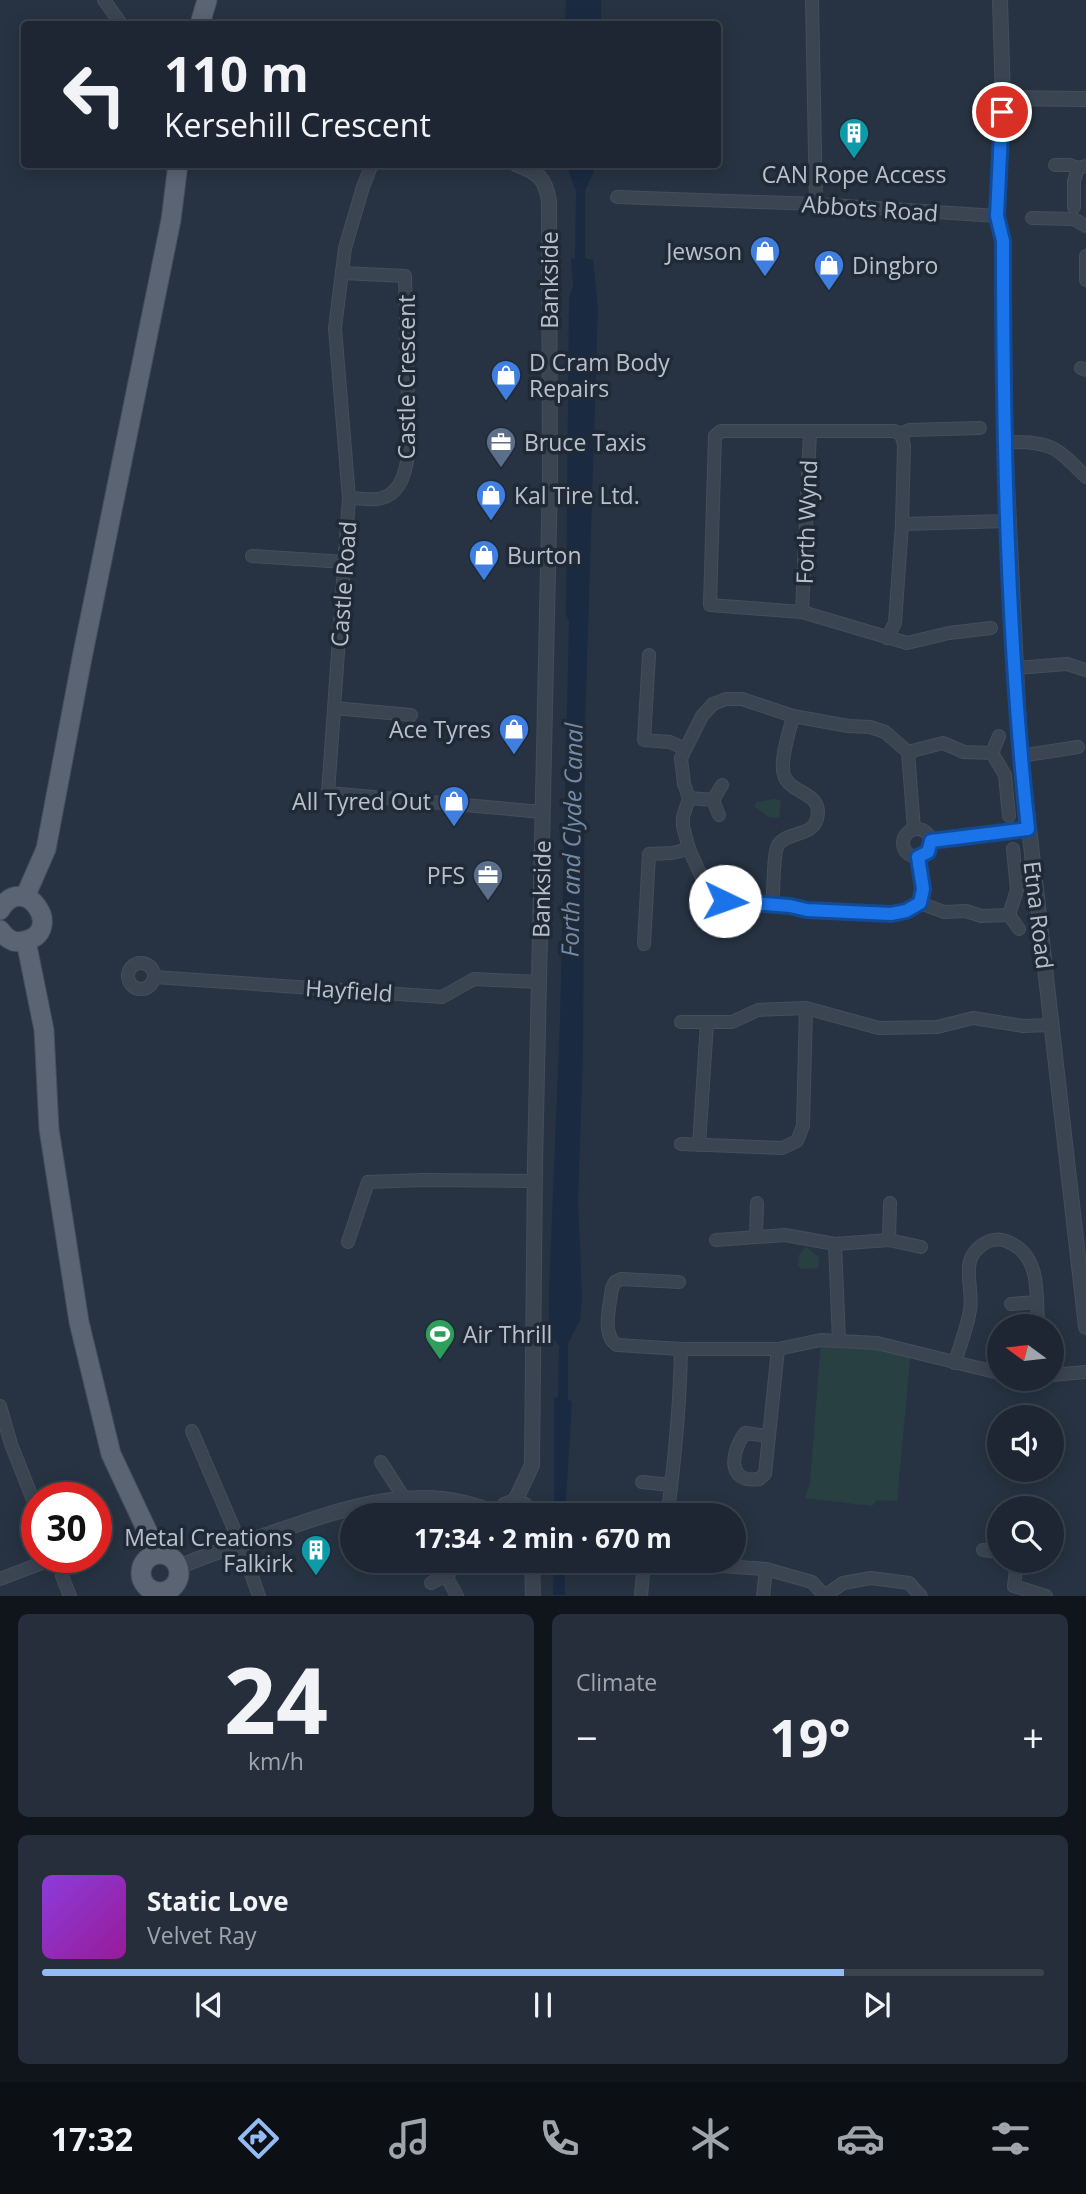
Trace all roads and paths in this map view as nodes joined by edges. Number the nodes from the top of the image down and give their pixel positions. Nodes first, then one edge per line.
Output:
1 (104, 0) edge
2 (207, 0) edge
3 (812, 0) edge
4 (1000, 0) edge
5 (119, 21) edge
6 (201, 21) edge
7 (1003, 98) junction
8 (1086, 99) edge
9 (1055, 164) dead end
10 (1082, 167) edge
11 (178, 168) edge
12 (370, 168) edge
13 (525, 168) edge
14 (617, 197) dead end
15 (816, 204) junction
16 (1074, 207) dead end
17 (997, 216) junction
18 (1032, 218) dead end
19 (1086, 226) edge
20 (1086, 256) edge
21 (342, 273) junction
22 (1086, 280) edge
23 (980, 428) dead end
24 (810, 432) junction
25 (901, 434) junction
26 (1005, 442) junction
27 (1086, 477) edge
28 (349, 498) junction
29 (1008, 521) junction
30 (902, 524) junction
31 (252, 556) dead end
32 (345, 562) junction
33 (802, 612) junction
34 (990, 628) dead end
35 (887, 639) junction
36 (649, 655) dead end
37 (1015, 668) junction
38 (1086, 670) edge
39 (334, 708) junction
40 (411, 715) dead end
41 (793, 716) junction
42 (999, 736) dead end
43 (1078, 747) dead end
44 (685, 749) junction
45 (908, 751) junction
46 (992, 754) junction
47 (1020, 755) junction
48 (722, 785) dead end
49 (689, 798) junction
50 (713, 800) junction
51 (543, 812) junction
52 (719, 815) dead end
53 (1009, 816) dead end
54 (914, 829) junction
55 (1028, 829) junction
56 (931, 841) junction
57 (690, 849) junction
58 (1013, 849) dead end
59 (918, 857) junction
60 (25, 897) junction
61 (920, 903) junction
62 (772, 904) junction
63 (0, 909) edge
64 (1009, 915) junction
65 (1019, 929) dead end
66 (0, 930) edge
67 (26, 941) junction
68 (644, 944) dead end
69 (154, 977) dead end
70 (539, 982) junction
71 (806, 1008) junction
72 (681, 1022) dead end
73 (707, 1023) junction
74 (1052, 1024) junction
75 (681, 1144) dead end
76 (699, 1145) junction
77 (535, 1181) junction
78 (757, 1203) dead end
79 (890, 1203) dead end
80 (756, 1237) junction
81 (716, 1240) dead end
82 (889, 1240) junction
83 (348, 1242) dead end
84 (835, 1244) junction
85 (922, 1247) dead end
86 (679, 1282) dead end
87 (1037, 1302) junction
88 (1011, 1304) dead end
89 (1038, 1314) edge
90 (1086, 1326) edge
91 (839, 1341) junction
92 (681, 1349) junction
93 (778, 1349) junction
94 (955, 1363) junction
95 (987, 1370) edge
96 (1086, 1372) edge
97 (1064, 1374) edge
98 (0, 1406) edge
99 (192, 1432) dead end
100 (768, 1436) dead end
101 (6, 1446) edge
102 (381, 1462) dead end
103 (23, 1482) edge
104 (642, 1482) dead end
105 (671, 1485) junction
106 (404, 1498) junction
107 (515, 1501) junction
108 (428, 1503) edge
109 (510, 1503) edge
110 (520, 1503) edge
111 (669, 1503) edge
112 (240, 1543) junction
113 (983, 1550) dead end
114 (987, 1550) edge
115 (158, 1554) junction
116 (178, 1567) junction
117 (746, 1568) edge
118 (766, 1569) junction
119 (21, 1571) edge
120 (449, 1573) edge
121 (532, 1573) edge
122 (643, 1573) edge
123 (1016, 1573) edge
124 (62, 1576) dead end
125 (0, 1579) edge
126 (431, 1583) dead end
127 (450, 1583) dead end
128 (170, 1593) edge
129 (70, 1595) edge
130 (259, 1595) edge
131 (457, 1595) edge
132 (533, 1595) edge
133 (641, 1595) edge
134 (763, 1595) edge
135 (825, 1595) edge
136 (921, 1595) edge
137 (1046, 1595) edge

1 - 5 street
2 - 6 main road
3 - 15 street
4 - 7 street, Etna Road
7 - 8 street
7 - 17 street, Etna Road
9 - 10 street
10 - 16 street
11 - 60 main road
12 - 21 street, Castle Road
13 - 51 street, Bankside
14 - 15 street, Abbots Road
15 - 17 street, Abbots Road
17 - 26 street, Etna Road
18 - 19 street
20 - 22 street
21 - 28 street, Castle Road
21 - 28 street, Castle Crescent
23 - 25 street, Forth Wynd
24 - 25 street, Forth Wynd
24 - 33 street, Forth Wynd
24 - 33 street, Forth Wynd
25 - 30 street
26 - 27 street
26 - 29 street, Etna Road
28 - 32 street, Castle Road
29 - 30 street
29 - 37 street, Etna Road
30 - 35 street
31 - 32 street
32 - 39 street, Castle Road
33 - 35 street
34 - 35 street
36 - 44 street
37 - 38 street
37 - 47 street, Etna Road
39 - 40 street
39 - 51 street, Castle Road
41 - 44 street
41 - 45 street
41 - 62 street
42 - 46 street
43 - 47 street
44 - 49 street
45 - 46 street
45 - 54 street
46 - 53 street
47 - 55 street, Etna Road
48 - 50 street
49 - 50 street
49 - 57 street
50 - 52 street
51 - 70 street, Bankside
54 - 56 street
54 - 59 street
55 - 56 street
55 - 74 street, Etna Road
56 - 59 street
57 - 62 street
57 - 68 street
58 - 64 street
59 - 61 street
60 - 63 main road
60 - 67 main road
61 - 62 street
61 - 64 street
64 - 65 street
66 - 67 main road
67 - 115 main road
69 - 70 street, Hayfield
70 - 77 street, Bankside
71 - 73 street
71 - 74 street
71 - 76 street
72 - 73 street
73 - 76 street
74 - 90 street, Etna Road
75 - 76 street
77 - 83 street
77 - 107 street, Bankside
78 - 80 street
79 - 82 street
80 - 81 street
80 - 84 street
82 - 84 street
82 - 85 street
84 - 91 street
86 - 92 street
87 - 88 street
87 - 89 street
87 - 94 street
91 - 93 street
91 - 94 street
92 - 93 street
92 - 105 street
93 - 100 street
94 - 95 street
96 - 97 street
98 - 101 street
99 - 112 street
101 - 103 street
102 - 106 street
104 - 105 street
105 - 111 street
106 - 108 street
106 - 112 street
107 - 109 street
107 - 110 street
112 - 116 street
112 - 130 street
113 - 114 street
115 - 116 main road
115 - 128 main road
116 - 128 main road
117 - 118 street
118 - 134 street
118 - 135 street
119 - 125 street
120 - 126 street
121 - 132 street
122 - 133 street
123 - 137 street
124 - 129 street
127 - 131 street
135 - 136 street

